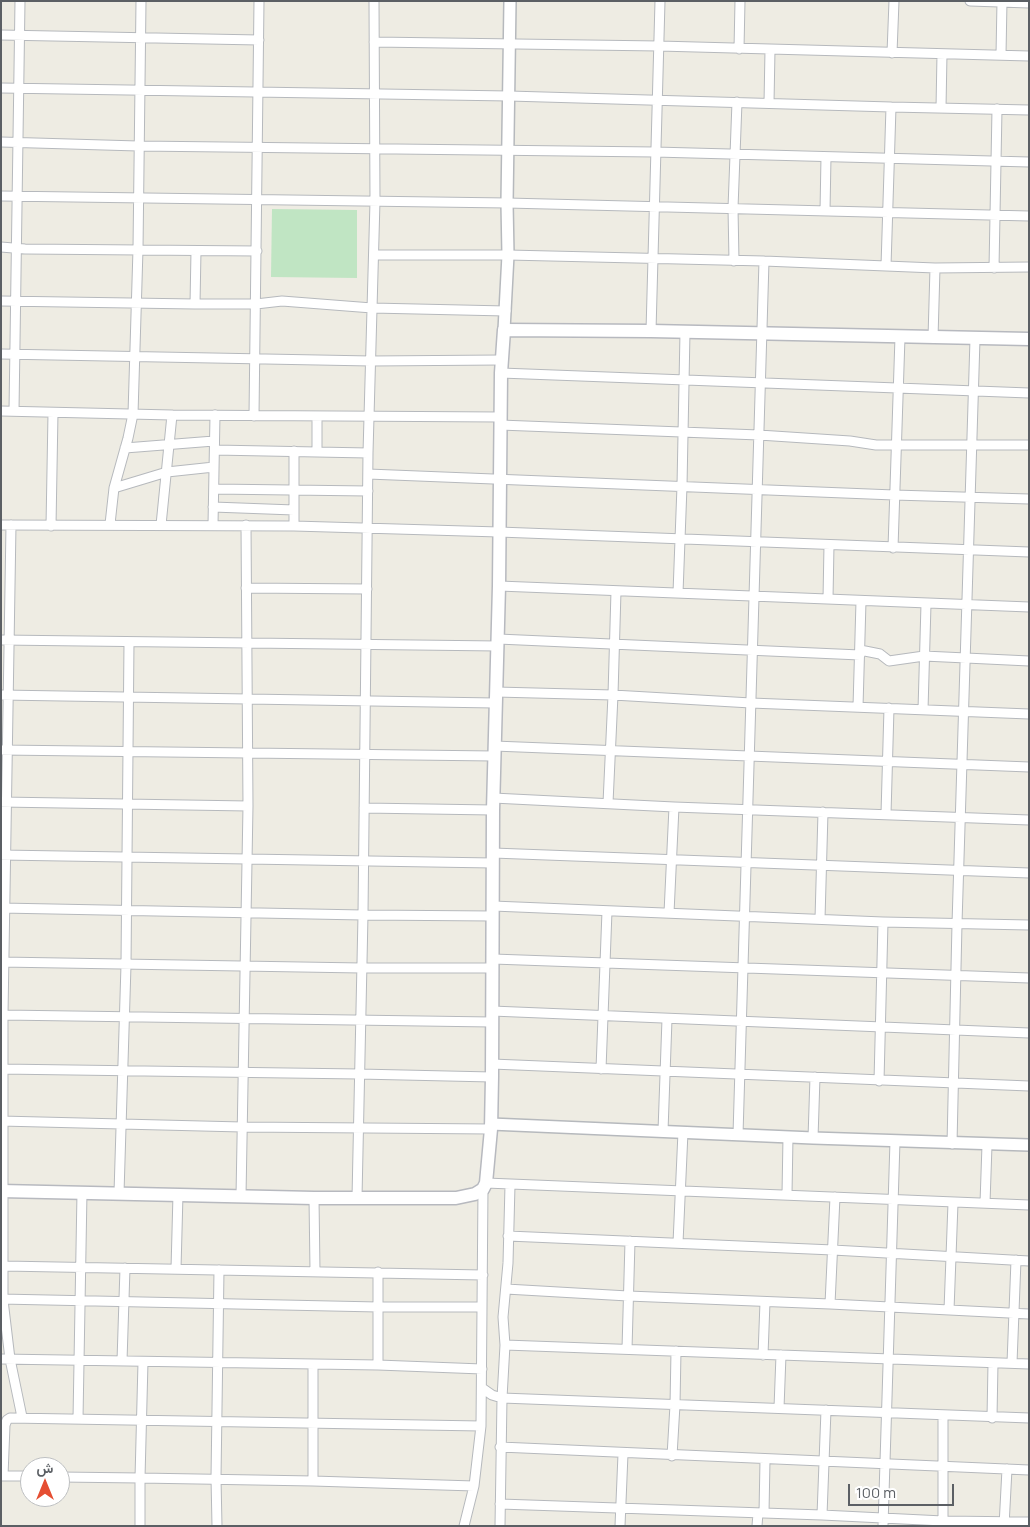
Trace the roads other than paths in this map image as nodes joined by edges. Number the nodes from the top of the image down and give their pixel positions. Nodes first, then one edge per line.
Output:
1 (20, 1) edge
2 (141, 1) edge
3 (259, 1) edge
4 (374, 1) edge
5 (510, 1) edge
6 (660, 1) edge
7 (740, 1) edge
8 (894, 1) edge
9 (970, 1) edge
10 (1002, 2) edge
11 (1029, 3) edge
12 (1, 36) edge
13 (19, 36) junction
14 (140, 37) junction
15 (259, 40) junction
16 (374, 42) junction
17 (510, 43) junction
18 (659, 46) junction
19 (739, 49) junction
20 (770, 50) junction
21 (892, 53) junction
22 (942, 54) junction
23 (1001, 55) junction
24 (1029, 56) edge
25 (1, 88) edge
26 (18, 89) junction
27 (139, 91) junction
28 (258, 92) junction
29 (375, 94) junction
30 (509, 96) junction
31 (656, 100) junction
32 (737, 102) junction
33 (769, 104) junction
34 (891, 107) junction
35 (941, 108) junction
36 (997, 109) junction
37 (1029, 110) edge
38 (1, 142) edge
39 (17, 142) junction
40 (138, 146) junction
41 (257, 147) junction
42 (375, 149) junction
43 (508, 150) junction
44 (655, 152) junction
45 (734, 154) junction
46 (826, 157) junction
47 (890, 159) junction
48 (997, 161) junction
49 (1029, 162) edge
50 (1, 196) edge
51 (17, 196) junction
52 (138, 199) junction
53 (257, 200) junction
54 (375, 201) junction
55 (507, 203) junction
56 (654, 207) junction
57 (733, 208) junction
58 (825, 211) junction
59 (889, 213) junction
60 (996, 215) junction
61 (1029, 216) edge
62 (1, 247) edge
63 (15, 248) junction
64 (138, 249) junction
65 (196, 251) junction
66 (258, 251) junction
67 (374, 255) junction
68 (508, 255) junction
69 (654, 259) junction
70 (734, 261) junction
71 (764, 262) junction
72 (886, 266) junction
73 (935, 268) junction
74 (994, 268) junction
75 (1029, 268) edge
76 (1, 301) edge
77 (14, 301) junction
78 (136, 303) junction
79 (195, 304) junction
80 (256, 304) junction
81 (372, 308) junction
82 (506, 311) junction
83 (504, 330) junction
84 (652, 331) junction
85 (684, 332) junction
86 (762, 334) junction
87 (900, 337) junction
88 (933, 338) junction
89 (975, 339) junction
90 (1029, 340) edge
91 (1, 354) edge
92 (15, 354) junction
93 (135, 356) junction
94 (255, 358) junction
95 (371, 361) junction
96 (501, 367) junction
97 (684, 379) junction
98 (760, 382) junction
99 (899, 389) junction
100 (973, 391) junction
101 (1029, 393) edge
102 (1, 411) edge
103 (14, 411) junction
104 (53, 413) junction
105 (133, 414) junction
106 (172, 415) junction
107 (215, 416) junction
108 (254, 416) junction
109 (317, 416) junction
110 (369, 416) junction
111 (500, 421) junction
112 (683, 432) junction
113 (759, 435) junction
114 (170, 445) junction
115 (897, 445) junction
116 (971, 445) junction
117 (215, 446) junction
118 (1029, 446) edge
119 (125, 448) junction
120 (294, 451) junction
121 (317, 452) junction
122 (368, 453) junction
123 (214, 467) junction
124 (167, 472) junction
125 (368, 474) junction
126 (499, 478) junction
127 (682, 486) junction
128 (114, 488) junction
129 (214, 489) junction
130 (758, 489) junction
131 (294, 491) junction
132 (368, 491) junction
133 (894, 495) junction
134 (970, 497) junction
135 (1029, 498) edge
136 (213, 507) junction
137 (294, 510) junction
138 (110, 524) junction
139 (1, 525) edge
140 (12, 525) junction
141 (162, 525) junction
142 (213, 525) junction
143 (246, 525) junction
144 (51, 526) junction
145 (294, 526) junction
146 (368, 528) junction
147 (499, 532) junction
148 (680, 539) junction
149 (755, 541) junction
150 (829, 545) junction
151 (893, 548) junction
152 (968, 550) junction
153 (1029, 552) edge
154 (499, 586) junction
155 (246, 588) junction
156 (367, 589) junction
157 (616, 591) junction
158 (678, 593) junction
159 (753, 596) junction
160 (828, 599) junction
161 (861, 601) junction
162 (926, 604) junction
163 (967, 605) junction
164 (1029, 607) edge
165 (6, 640) edge
166 (129, 642) junction
167 (248, 643) junction
168 (498, 643) junction
169 (614, 644) junction
170 (366, 645) junction
171 (752, 649) junction
172 (860, 652) junction
173 (924, 656) junction
174 (965, 659) junction
175 (1029, 661) edge
176 (5, 695) edge
177 (613, 695) junction
178 (130, 697) junction
179 (495, 698) junction
180 (248, 699) junction
181 (366, 700) junction
182 (751, 703) junction
183 (858, 707) junction
184 (889, 708) junction
185 (923, 710) junction
186 (964, 711) junction
187 (1029, 714) edge
188 (4, 750) edge
189 (611, 750) junction
190 (128, 751) junction
191 (494, 751) junction
192 (248, 753) junction
193 (365, 755) junction
194 (750, 756) junction
195 (888, 761) junction
196 (962, 764) junction
197 (1029, 767) edge
198 (4, 802) edge
199 (129, 803) junction
200 (608, 803) junction
201 (493, 804) junction
202 (248, 806) junction
203 (674, 807) junction
204 (364, 808) junction
205 (748, 810) junction
206 (823, 812) junction
207 (886, 814) junction
208 (960, 817) junction
209 (1029, 820) edge
210 (4, 855) edge
211 (127, 858) junction
212 (247, 858) junction
213 (493, 858) junction
214 (672, 860) junction
215 (363, 861) junction
216 (747, 862) junction
217 (821, 865) junction
218 (958, 870) junction
219 (1029, 873) edge
220 (3, 908) edge
221 (126, 911) junction
222 (493, 911) junction
223 (607, 911) junction
224 (246, 913) junction
225 (669, 913) junction
226 (363, 915) junction
227 (744, 916) junction
228 (820, 919) junction
229 (883, 922) junction
230 (957, 924) junction
231 (1029, 925) edge
232 (3, 962) edge
233 (493, 963) junction
234 (604, 963) junction
235 (126, 965) junction
236 (245, 966) junction
237 (361, 968) junction
238 (743, 969) junction
239 (882, 974) junction
240 (956, 977) junction
241 (1029, 978) edge
242 (3, 1015) junction
243 (603, 1016) junction
244 (492, 1017) junction
245 (125, 1018) junction
246 (667, 1019) junction
247 (244, 1020) junction
248 (360, 1020) junction
249 (740, 1022) junction
250 (881, 1028) junction
251 (954, 1031) junction
252 (1029, 1033) edge
253 (492, 1064) junction
254 (601, 1068) junction
255 (2, 1069) edge
256 (123, 1071) junction
257 (243, 1072) junction
258 (666, 1072) junction
259 (359, 1074) junction
260 (739, 1075) junction
261 (492, 1078) junction
262 (815, 1078) junction
263 (879, 1081) junction
264 (954, 1084) junction
265 (1029, 1086) edge
266 (2, 1121) edge
267 (121, 1124) junction
268 (491, 1126) junction
269 (242, 1127) junction
270 (359, 1128) junction
271 (663, 1131) junction
272 (683, 1132) junction
273 (738, 1135) junction
274 (788, 1137) junction
275 (813, 1138) junction
276 (896, 1141) junction
277 (952, 1144) junction
278 (987, 1145) junction
279 (1029, 1145) edge
280 (510, 1184) junction
281 (484, 1186) junction
282 (680, 1190) junction
283 (2, 1191) edge
284 (82, 1192) junction
285 (119, 1193) junction
286 (178, 1194) junction
287 (787, 1194) junction
288 (241, 1196) junction
289 (835, 1197) junction
290 (314, 1198) junction
291 (357, 1198) junction
292 (893, 1200) junction
293 (953, 1202) junction
294 (985, 1203) junction
295 (1029, 1205) edge
296 (508, 1236) junction
297 (630, 1241) junction
298 (678, 1243) junction
299 (833, 1250) junction
300 (891, 1253) junction
301 (951, 1257) junction
302 (1016, 1260) junction
303 (1029, 1261) edge
304 (4, 1266) junction
305 (80, 1268) junction
306 (125, 1268) junction
307 (176, 1269) junction
308 (219, 1270) junction
309 (314, 1271) junction
310 (378, 1272) junction
311 (483, 1274) junction
312 (506, 1289) junction
313 (628, 1296) junction
314 (2, 1300) edge
315 (80, 1301) junction
316 (124, 1302) junction
317 (765, 1302) junction
318 (219, 1304) junction
319 (830, 1304) junction
320 (378, 1307) junction
321 (482, 1307) junction
322 (890, 1308) junction
323 (949, 1310) junction
324 (1014, 1314) junction
325 (1029, 1314) edge
326 (505, 1345) junction
327 (627, 1349) junction
328 (676, 1351) junction
329 (763, 1355) junction
330 (781, 1355) junction
331 (6, 1359) edge
332 (888, 1359) junction
333 (80, 1360) junction
334 (122, 1361) junction
335 (143, 1362) junction
336 (218, 1363) junction
337 (993, 1363) junction
338 (1012, 1363) junction
339 (313, 1364) junction
340 (1029, 1364) edge
341 (378, 1365) junction
342 (482, 1369) junction
343 (482, 1388) junction
344 (502, 1398) junction
345 (675, 1405) junction
346 (779, 1408) junction
347 (826, 1410) junction
348 (886, 1412) junction
349 (943, 1415) junction
350 (22, 1417) junction
351 (992, 1418) junction
352 (1029, 1418) edge
353 (78, 1419) junction
354 (142, 1420) junction
355 (217, 1422) junction
356 (314, 1423) junction
357 (481, 1426) junction
358 (500, 1447) junction
359 (623, 1454) junction
360 (672, 1456) junction
361 (765, 1460) junction
362 (824, 1462) junction
363 (884, 1464) junction
364 (944, 1467) junction
365 (1007, 1470) junction
366 (1029, 1470) edge
367 (2, 1476) edge
368 (20, 1476) edge
369 (70, 1477) edge
370 (140, 1478) junction
371 (216, 1478) junction
372 (313, 1481) junction
373 (474, 1486) junction
374 (500, 1504) junction
375 (621, 1508) junction
376 (761, 1513) junction
377 (822, 1515) junction
378 (943, 1521) junction
379 (883, 1522) edge
380 (1029, 1522) edge
381 (1004, 1524) edge
382 (140, 1526) edge
383 (217, 1526) edge
384 (464, 1526) edge
385 (500, 1526) edge
386 (620, 1526) edge
387 (757, 1526) edge

1 - 13 street
2 - 14 street
3 - 15 street
4 - 16 street
5 - 17 street
6 - 18 street
7 - 19 street
8 - 21 street
9 - 10 street
10 - 11 street
10 - 23 street
12 - 13 street
13 - 14 street
13 - 26 street
14 - 15 street
14 - 27 street
15 - 28 street
16 - 17 street
16 - 29 street
17 - 18 street
17 - 30 street
18 - 19 street
18 - 31 street
19 - 20 street
20 - 21 street
20 - 33 street
21 - 22 street
22 - 23 street
22 - 35 street
23 - 24 street
25 - 26 street
26 - 27 street
26 - 39 street
27 - 28 street
27 - 40 street
28 - 29 street
28 - 41 street
29 - 30 street
29 - 42 street
30 - 31 street
30 - 43 street
31 - 32 street
31 - 44 street
32 - 33 street
32 - 45 street
33 - 34 street
34 - 35 street
34 - 47 street
35 - 36 street
36 - 37 street
36 - 48 street
38 - 39 street
39 - 40 street
39 - 51 street
40 - 41 street
40 - 52 street
41 - 42 street
41 - 53 street
42 - 43 street
42 - 54 street
43 - 44 street
43 - 55 street
44 - 45 street
44 - 56 street
45 - 46 street
45 - 57 street
46 - 47 street
46 - 58 street
47 - 48 street
47 - 59 street
48 - 49 street
48 - 60 street
50 - 51 street
51 - 52 street
51 - 63 street
52 - 53 street
52 - 64 street
53 - 54 street
53 - 66 street
54 - 55 street
54 - 67 street
55 - 56 street
55 - 68 street
56 - 57 street
56 - 69 street
57 - 58 street
57 - 70 street
58 - 59 street
59 - 60 street
59 - 72 street
60 - 61 street
60 - 74 street
62 - 63 street
63 - 64 street
63 - 77 street
64 - 65 street
64 - 78 street
65 - 66 street
65 - 79 street
66 - 80 street
67 - 68 street
67 - 81 street
68 - 69 street
68 - 82 street
69 - 70 street
69 - 84 street
70 - 71 street
71 - 72 street
71 - 86 street
72 - 73 street
73 - 74 street
73 - 88 street
74 - 75 street
76 - 77 street
77 - 78 street
77 - 92 street
78 - 79 street
78 - 93 street
79 - 80 street
80 - 81 street
80 - 94 street
81 - 82 street
81 - 95 street
82 - 83 street
83 - 84 main road
83 - 96 main road
84 - 85 main road
85 - 86 main road
85 - 97 street
86 - 87 main road
86 - 98 street
87 - 88 main road
87 - 99 street
88 - 89 main road
89 - 90 main road
89 - 100 street
91 - 92 street
92 - 93 street
92 - 103 street
93 - 94 street
93 - 105 street
94 - 95 street
94 - 108 street
95 - 96 street
95 - 110 street
96 - 97 street
96 - 111 main road
97 - 98 street
97 - 112 street
98 - 99 street
98 - 113 street
99 - 100 street
99 - 115 street
100 - 101 street
100 - 116 street
102 - 103 street
103 - 104 street
104 - 105 street
104 - 144 street
105 - 106 street
105 - 119 street
106 - 107 street
106 - 114 street
107 - 108 street
107 - 117 street
108 - 109 street
109 - 110 street
109 - 121 street
110 - 111 street
110 - 122 street
111 - 112 street
111 - 126 main road
112 - 113 street
112 - 127 street
113 - 115 street
113 - 130 street
114 - 117 street
114 - 119 street
114 - 124 street
115 - 116 street
115 - 133 street
116 - 118 street
116 - 134 street
117 - 120 street
117 - 123 street
119 - 128 street
120 - 121 street
120 - 131 street
121 - 122 street
122 - 125 street
123 - 124 street
123 - 129 street
124 - 128 street
124 - 141 street
125 - 126 street
125 - 132 street
126 - 127 street
126 - 147 main road
127 - 130 street
127 - 148 street
128 - 138 street
129 - 131 street
129 - 136 street
130 - 133 street
130 - 149 street
131 - 132 street
131 - 137 street
132 - 146 street
133 - 134 street
133 - 151 street
134 - 135 street
134 - 152 street
136 - 137 street
136 - 142 street
137 - 145 street
138 - 141 street
138 - 144 street
139 - 140 street
140 - 144 street
140 - 165 street
141 - 142 street
142 - 143 street
143 - 145 street
143 - 155 street
145 - 146 street
146 - 147 street
146 - 156 street
147 - 148 street
147 - 154 main road
148 - 149 street
148 - 158 street
149 - 150 street
149 - 159 street
150 - 151 street
150 - 160 street
151 - 152 street
152 - 153 street
152 - 163 street
154 - 157 street
154 - 168 main road
155 - 156 street
155 - 167 street
156 - 170 street
157 - 158 street
157 - 169 street
158 - 159 street
159 - 160 street
159 - 171 street
160 - 161 street
161 - 162 street
161 - 172 street
162 - 163 street
162 - 173 street
163 - 164 street
163 - 174 street
165 - 166 street
165 - 176 street
166 - 167 street
166 - 178 street
167 - 170 street
167 - 180 street
168 - 169 street
168 - 170 street
168 - 179 main road
169 - 171 street
169 - 177 street
170 - 181 street
171 - 172 street
171 - 182 street
172 - 173 street
172 - 183 street
173 - 174 street
173 - 185 street
174 - 175 street
174 - 186 street
176 - 178 street
176 - 188 street
177 - 179 street
177 - 182 street
177 - 189 street
178 - 180 street
178 - 190 street
179 - 181 street
179 - 191 main road
180 - 181 street
180 - 192 street
181 - 193 street
182 - 183 street
182 - 194 street
183 - 184 street
184 - 185 street
184 - 195 street
185 - 186 street
186 - 187 street
186 - 196 street
188 - 190 street
188 - 198 street
189 - 191 street
189 - 194 street
189 - 200 street
190 - 192 street
190 - 199 street
191 - 193 street
191 - 201 main road
192 - 193 street
192 - 202 street
193 - 204 street
194 - 195 street
194 - 205 street
195 - 196 street
195 - 207 street
196 - 197 street
196 - 208 street
198 - 199 street
198 - 210 street
199 - 202 street
199 - 211 street
200 - 201 street
200 - 203 street
201 - 204 street
201 - 213 main road
202 - 212 street
203 - 205 street
203 - 214 street
204 - 215 street
205 - 206 street
205 - 216 street
206 - 207 street
206 - 217 street
207 - 208 street
208 - 209 street
208 - 218 street
210 - 211 street
210 - 220 street
211 - 212 street
211 - 221 street
212 - 215 street
212 - 224 street
213 - 214 street
213 - 215 street
213 - 222 main road
214 - 216 street
214 - 225 street
215 - 226 street
216 - 217 street
216 - 227 street
217 - 218 street
217 - 228 street
218 - 219 street
218 - 230 street
220 - 221 street
220 - 232 street
221 - 224 street
221 - 235 street
222 - 223 street
222 - 226 street
222 - 233 main road
223 - 225 street
223 - 234 street
224 - 226 street
224 - 236 street
225 - 227 street
226 - 237 street
227 - 228 street
227 - 238 street
228 - 229 street
229 - 230 street
229 - 239 street
230 - 231 street
230 - 240 street
232 - 235 street
232 - 242 street
233 - 234 street
233 - 237 street
233 - 244 main road
234 - 238 street
234 - 243 street
235 - 236 street
235 - 245 street
236 - 237 street
236 - 247 street
237 - 248 street
238 - 239 street
238 - 249 street
239 - 240 street
239 - 250 street
240 - 241 street
240 - 251 street
242 - 245 street
242 - 255 street
243 - 244 street
243 - 246 street
243 - 254 street
244 - 248 street
244 - 253 main road
245 - 247 street
245 - 256 street
246 - 249 street
246 - 258 street
247 - 248 street
247 - 257 street
248 - 259 street
249 - 250 street
249 - 260 street
250 - 251 street
250 - 263 street
251 - 252 street
251 - 264 street
253 - 254 street
253 - 261 main road
254 - 258 street
255 - 256 street
255 - 266 street
256 - 257 street
256 - 267 street
257 - 259 street
257 - 269 street
258 - 260 street
258 - 271 street
259 - 261 street
259 - 270 street
260 - 262 street
260 - 273 street
261 - 268 main road
262 - 263 street
262 - 275 street
263 - 264 street
264 - 265 street
264 - 277 street
266 - 267 street
266 - 283 street
267 - 269 street
267 - 285 street
268 - 270 street
268 - 271 street
268 - 281 main road
269 - 270 street
269 - 288 street
270 - 291 street
271 - 272 street
272 - 273 street
272 - 282 street
273 - 274 street
274 - 275 street
274 - 287 street
275 - 276 street
276 - 277 street
276 - 292 street
277 - 278 street
278 - 279 street
278 - 294 street
280 - 281 street
280 - 282 street
280 - 296 street
281 - 291 main road
281 - 311 street
282 - 287 street
282 - 298 street
283 - 284 main road
283 - 304 street
284 - 285 main road
284 - 305 street
285 - 286 main road
286 - 288 main road
286 - 307 street
287 - 289 street
288 - 290 main road
289 - 292 street
289 - 299 street
290 - 291 main road
290 - 309 street
292 - 293 street
292 - 300 street
293 - 294 street
293 - 301 street
294 - 295 street
296 - 297 street
296 - 312 street
297 - 298 street
297 - 313 street
298 - 299 street
299 - 300 street
299 - 319 street
300 - 301 street
300 - 322 street
301 - 302 street
301 - 323 street
302 - 303 street
302 - 324 street
304 - 305 street
304 - 314 street
305 - 306 street
305 - 315 street
306 - 307 street
306 - 316 street
307 - 308 street
308 - 309 street
308 - 318 street
309 - 310 street
310 - 311 street
310 - 320 street
311 - 321 street
312 - 313 street
312 - 326 street
313 - 317 street
313 - 327 street
314 - 315 street
314 - 331 street
315 - 316 street
315 - 333 street
316 - 318 street
316 - 334 street
317 - 319 street
317 - 329 street
318 - 320 street
318 - 336 street
319 - 322 street
320 - 321 street
320 - 341 street
321 - 342 street
322 - 323 street
322 - 332 street
323 - 324 street
324 - 325 street
324 - 338 street
326 - 327 street
326 - 344 street
327 - 328 street
328 - 329 street
328 - 345 street
329 - 330 street
330 - 332 street
330 - 346 street
331 - 333 street
331 - 350 street
332 - 337 street
332 - 348 street
333 - 334 street
333 - 353 street
334 - 335 street
335 - 336 street
335 - 354 street
336 - 339 street
336 - 355 street
337 - 338 street
337 - 351 street
338 - 340 street
339 - 341 street
339 - 356 street
341 - 342 street
342 - 343 street
343 - 344 street
343 - 357 street
344 - 345 street
344 - 358 street
345 - 346 street
345 - 360 street
346 - 347 street
347 - 348 street
347 - 362 street
348 - 349 street
348 - 363 street
349 - 351 street
349 - 364 street
350 - 353 street
350 - 367 street
351 - 352 street
353 - 354 street
354 - 355 street
354 - 370 street
355 - 356 street
355 - 371 street
356 - 357 street
356 - 372 street
357 - 373 street
358 - 359 street
358 - 374 street
359 - 360 street
359 - 375 street
360 - 361 street
361 - 362 street
361 - 376 street
362 - 363 street
362 - 377 street
363 - 364 street
363 - 379 street
364 - 365 street
364 - 378 street
365 - 366 street
365 - 381 street
367 - 368 street
369 - 370 street
370 - 371 street
370 - 382 street
371 - 372 street
371 - 383 street
372 - 373 street
373 - 384 street
374 - 375 street
374 - 385 street
375 - 376 street
375 - 386 street
376 - 377 street
376 - 387 street
377 - 379 street
378 - 379 street
378 - 381 street
380 - 381 street

